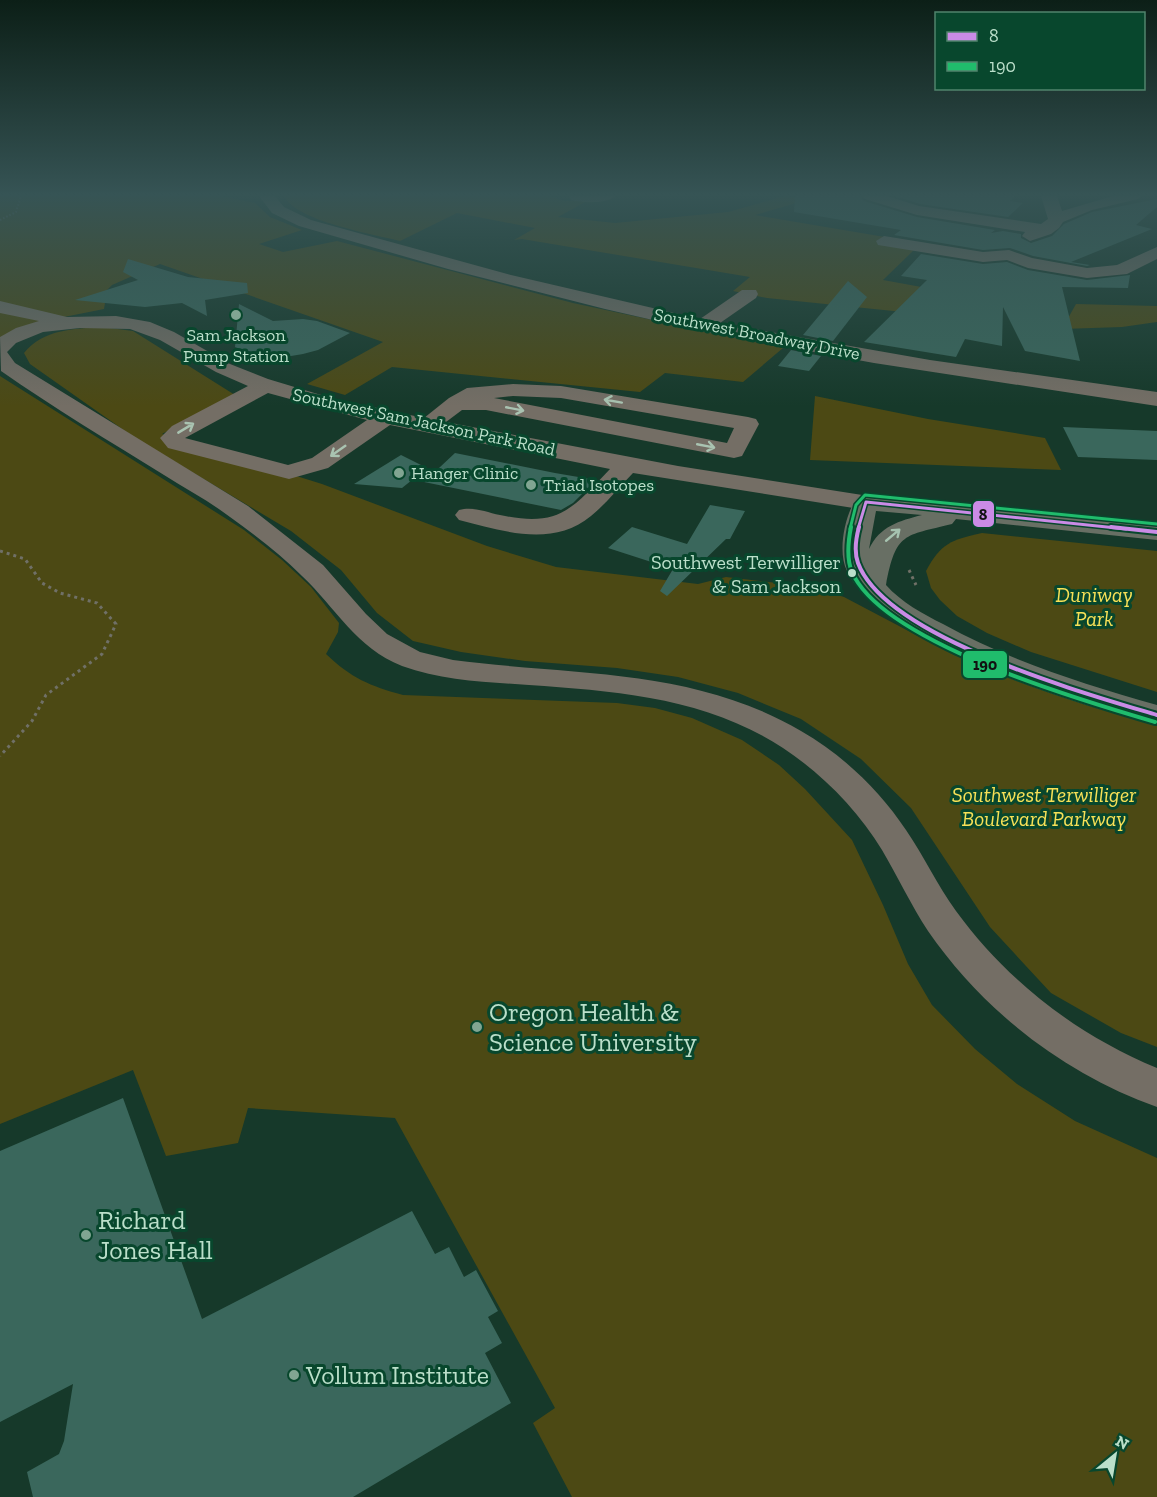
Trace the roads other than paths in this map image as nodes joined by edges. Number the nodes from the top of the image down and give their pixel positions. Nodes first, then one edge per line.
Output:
1 (463, 266) edge
2 (1037, 266) edge
3 (1129, 266) edge
4 (749, 294) dead end
5 (0, 308) edge
6 (66, 323) junction
7 (704, 326) junction
8 (0, 348) edge
9 (0, 357) edge
10 (266, 385) junction
11 (1157, 399) edge
12 (457, 403) junction
13 (386, 417) junction
14 (428, 426) junction
15 (628, 465) junction
16 (866, 502) junction
17 (970, 513) junction
18 (468, 515) dead end
19 (1157, 532) edge
20 (872, 588) junction
21 (1157, 715) edge
22 (1157, 1088) edge

1 - 7 street, Southwest Broadway Drive
2 - 3 street
4 - 7 street
5 - 6 street
6 - 8 street, Southwest Sam Jackson Park Road
6 - 10 street, Southwest Sam Jackson Park Road
7 - 11 street, Southwest Broadway Drive
9 - 22 street
10 - 13 street, Southwest Sam Jackson Park Road
13 -> 10 street
12 -> 12 street
12 - 14 street
13 - 14 street, Southwest Sam Jackson Park Road
14 - 15 street, Southwest Sam Jackson Park Road
15 - 16 street, Southwest Sam Jackson Park Road
15 - 18 street
16 - 17 main road
16 - 20 main road
17 - 19 main road
20 -> 17 main road
20 - 21 main road

